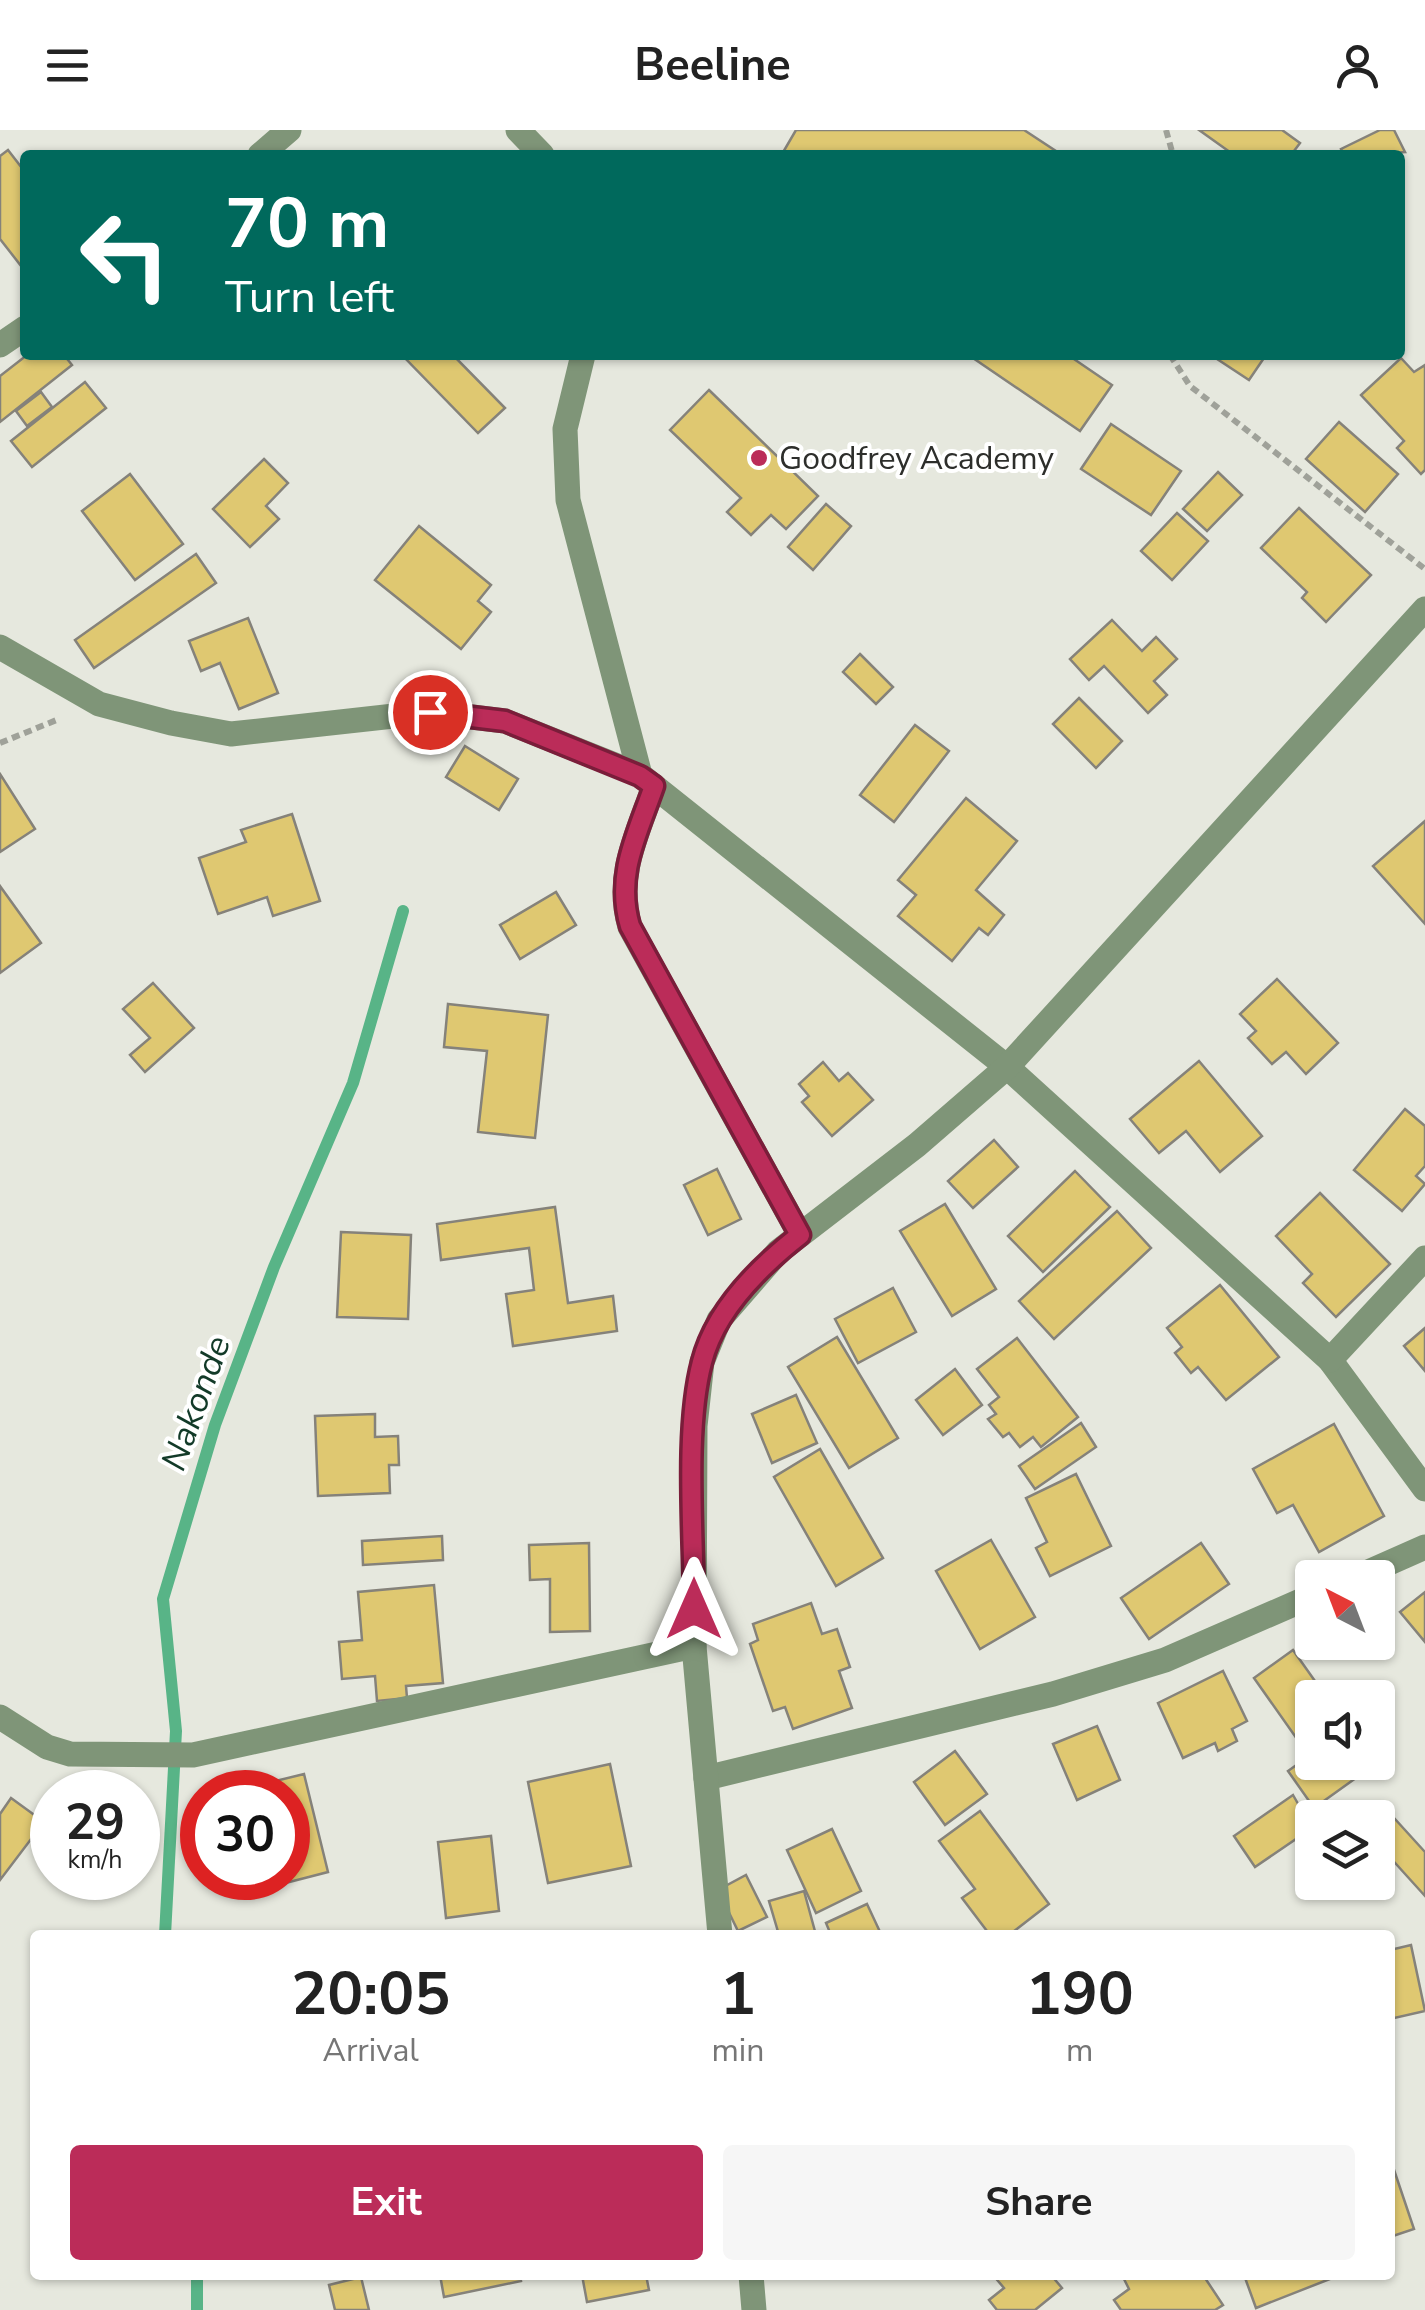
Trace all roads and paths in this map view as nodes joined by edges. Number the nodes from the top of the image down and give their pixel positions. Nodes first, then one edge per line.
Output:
1 (289, 130) edge
2 (518, 130) edge
3 (266, 150) edge
4 (537, 150) edge
5 (582, 360) edge
6 (1173, 360) edge
7 (1425, 569) edge
8 (1425, 609) edge
9 (0, 647) edge
10 (99, 704) junction
11 (0, 743) edge
12 (647, 781) junction
13 (1007, 1068) junction
14 (800, 1235) junction
15 (1425, 1258) edge
16 (1330, 1360) junction
17 (1425, 1489) edge
18 (1425, 1547) edge
19 (1395, 1560) edge
20 (1295, 1603) edge
21 (694, 1646) junction
22 (0, 1718) edge
23 (706, 1778) junction
24 (720, 1930) edge
25 (751, 2280) edge
26 (754, 2310) edge

1 - 3 street
2 - 4 street
5 - 12 street
6 - 7 path
8 - 13 street
9 - 10 street
10 - 11 path
10 - 12 street
12 - 13 street
12 - 14 street
13 - 14 street
13 - 16 street
14 - 21 street
15 - 16 street
16 - 17 street
18 - 19 street
20 - 23 street
21 - 22 street
21 - 23 street
23 - 24 street
25 - 26 street

